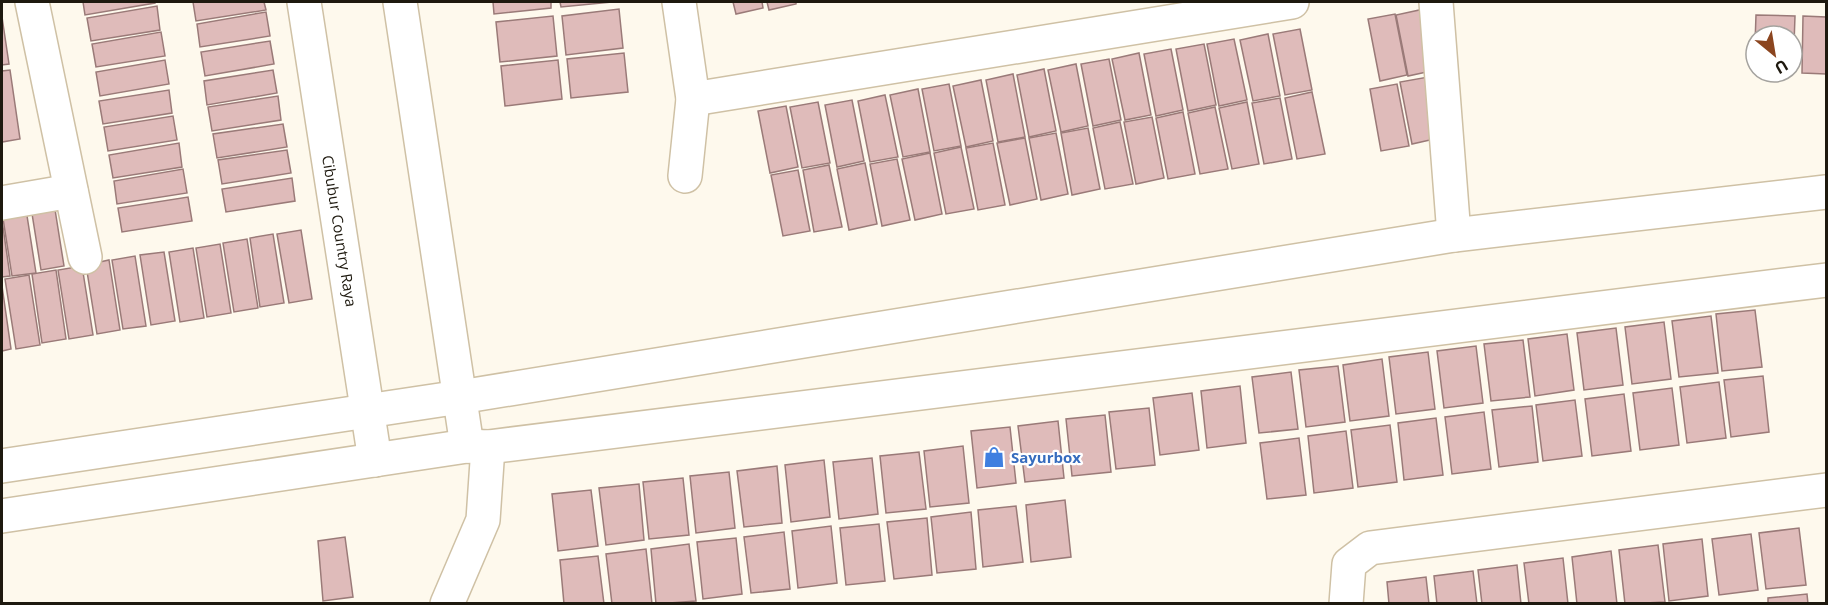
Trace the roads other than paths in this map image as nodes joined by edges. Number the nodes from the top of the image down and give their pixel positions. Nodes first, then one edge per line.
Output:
1 (32, 2) edge
2 (304, 2) edge
3 (400, 2) edge
4 (679, 2) edge
5 (1292, 2) edge
6 (1436, 2) edge
7 (693, 99) junction
8 (686, 176) dead end
9 (71, 191) junction
10 (1827, 192) edge
11 (2, 202) edge
12 (1454, 235) junction
13 (85, 257) dead end
14 (1827, 280) edge
15 (460, 397) junction
16 (369, 412) junction
17 (477, 446) junction
18 (375, 460) junction
19 (2, 466) edge
20 (1825, 500) edge
21 (2, 516) edge
22 (447, 603) edge
23 (1346, 603) edge

1 - 9 street
2 - 16 street, Cibubur Country Raya
3 - 15 street
4 - 7 street
5 - 7 street
6 - 12 street
7 - 8 street
9 - 11 street
9 - 13 street
10 - 12 street
12 - 15 street
14 - 17 street
15 - 16 street
15 - 17 street
16 - 18 street, Cibubur Country Raya
16 - 19 street
17 - 18 street
17 - 22 street
18 - 21 street
20 - 23 street

